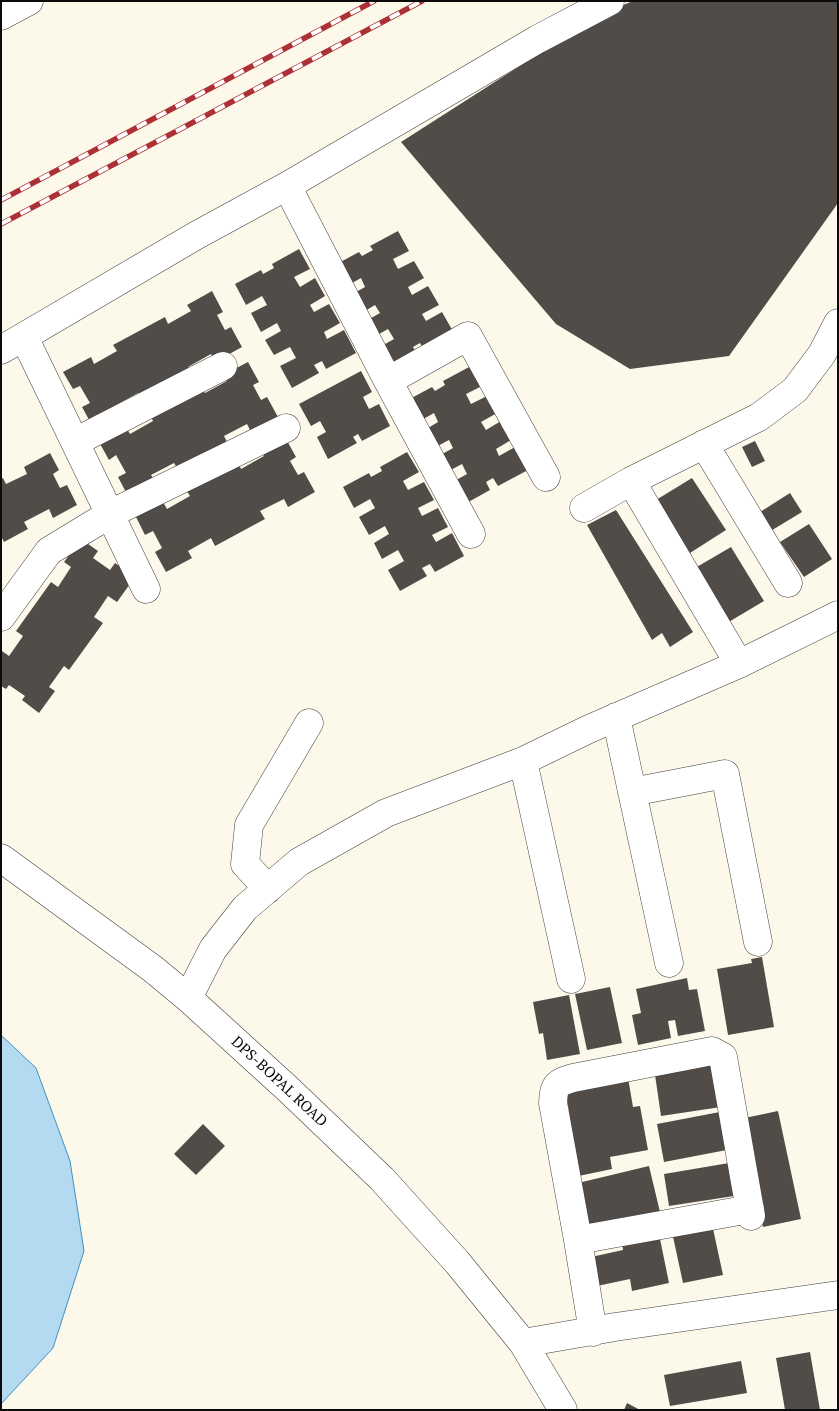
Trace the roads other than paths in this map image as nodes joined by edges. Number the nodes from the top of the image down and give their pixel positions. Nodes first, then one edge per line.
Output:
1 (29, 1) edge
2 (610, 1) edge
3 (1, 16) edge
4 (287, 186) junction
5 (838, 323) edge
6 (13, 344) edge
7 (223, 366) dead end
8 (388, 381) junction
9 (286, 428) dead end
10 (75, 442) junction
11 (704, 444) junction
12 (546, 477) dead end
13 (631, 481) junction
14 (584, 508) dead end
15 (110, 514) junction
16 (471, 534) dead end
17 (788, 583) dead end
18 (146, 589) dead end
19 (838, 616) edge
20 (1, 617) edge
21 (739, 664) junction
22 (616, 717) junction
23 (309, 723) dead end
24 (523, 761) junction
25 (632, 792) junction
26 (1, 858) edge
27 (268, 889) junction
28 (758, 942) dead end
29 (669, 963) dead end
30 (571, 979) dead end
31 (188, 998) junction
32 (547, 1063) dead end
33 (554, 1091) junction
34 (578, 1240) junction
35 (838, 1296) edge
36 (593, 1332) junction
37 (523, 1343) junction
38 (563, 1410) edge

1 - 3 street
2 - 4 street
4 - 6 street
4 - 8 street
5 - 11 street
6 - 10 street
7 - 10 street
8 - 12 street
8 - 16 street
9 - 15 street
10 - 15 street
11 - 13 street
11 - 17 street
13 - 14 street
13 - 21 street
15 - 18 street
15 - 20 street
19 - 21 street
21 - 22 street
22 - 24 street
22 - 25 street
23 - 27 street
24 - 27 street
24 - 30 street
25 - 28 street
25 - 29 street
26 - 31 street, DPS-BOPAL ROAD
27 - 31 street
31 - 37 street, DPS-BOPAL ROAD
32 - 33 street
33 - 34 street
33 - 34 street
34 - 36 street
35 - 36 street
36 - 37 street
37 - 38 street, DPS-BOPAL ROAD

